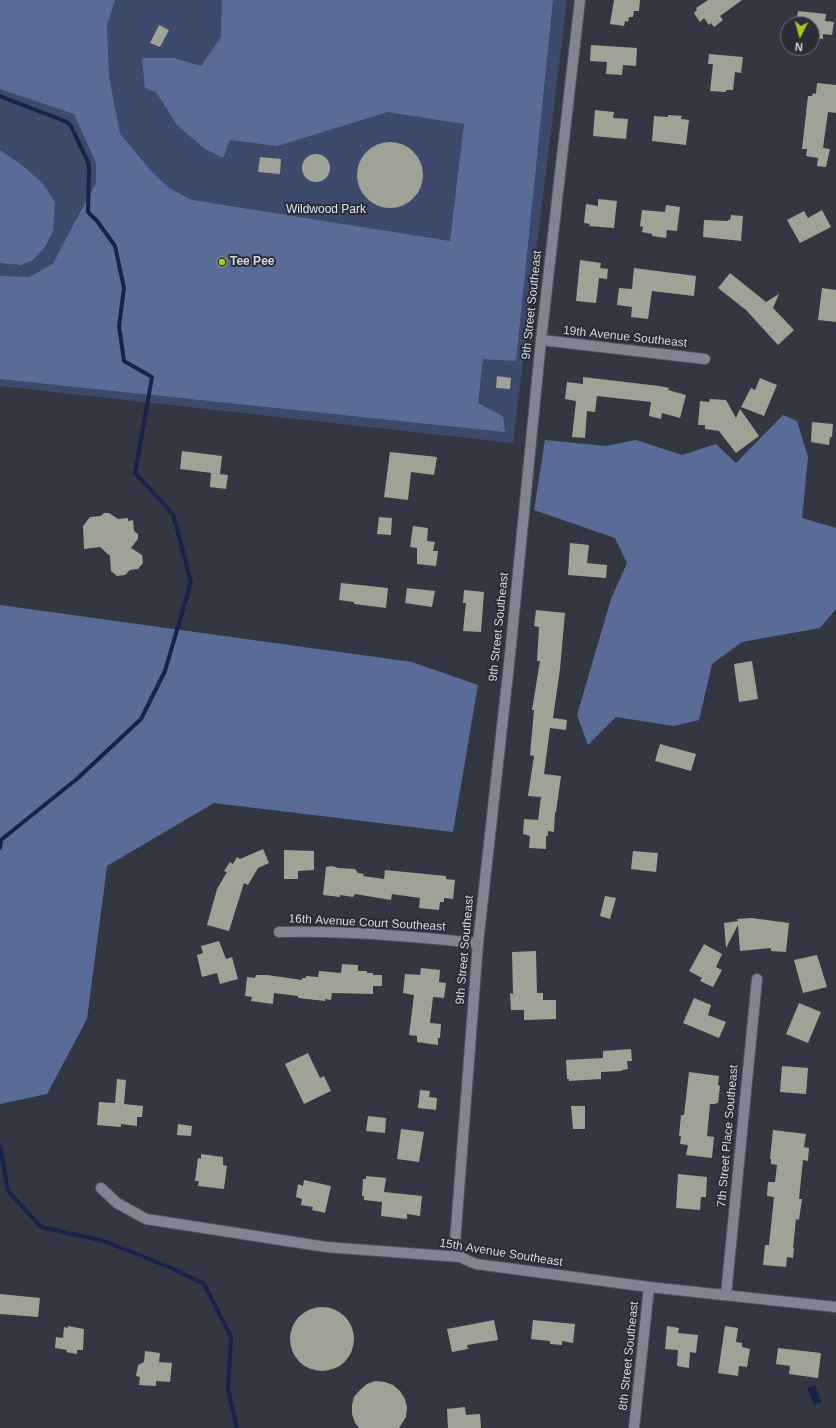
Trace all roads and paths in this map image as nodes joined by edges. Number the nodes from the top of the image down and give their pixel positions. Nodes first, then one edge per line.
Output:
1 (580, 0) edge
2 (541, 340) junction
3 (705, 359) dead end
4 (279, 932) dead end
5 (478, 943) junction
6 (756, 979) dead end
7 (101, 1188) dead end
8 (460, 1257) junction
9 (649, 1286) junction
10 (726, 1295) junction
11 (836, 1307) edge
12 (634, 1428) edge

1 - 2 street, 9th Street Southeast
2 - 3 street, 19th Avenue Southeast
2 - 5 street, 9th Street Southeast
4 - 5 street, 16th Avenue Court Southeast
5 - 8 street, 9th Street Southeast
6 - 10 street, 7th Street Place Southeast
7 - 8 street, 15th Avenue Southeast
8 - 9 street, 15th Avenue Southeast
9 - 10 street, 15th Avenue Southeast
9 - 12 street, 8th Street Southeast
10 - 11 street, 15th Avenue Southeast

